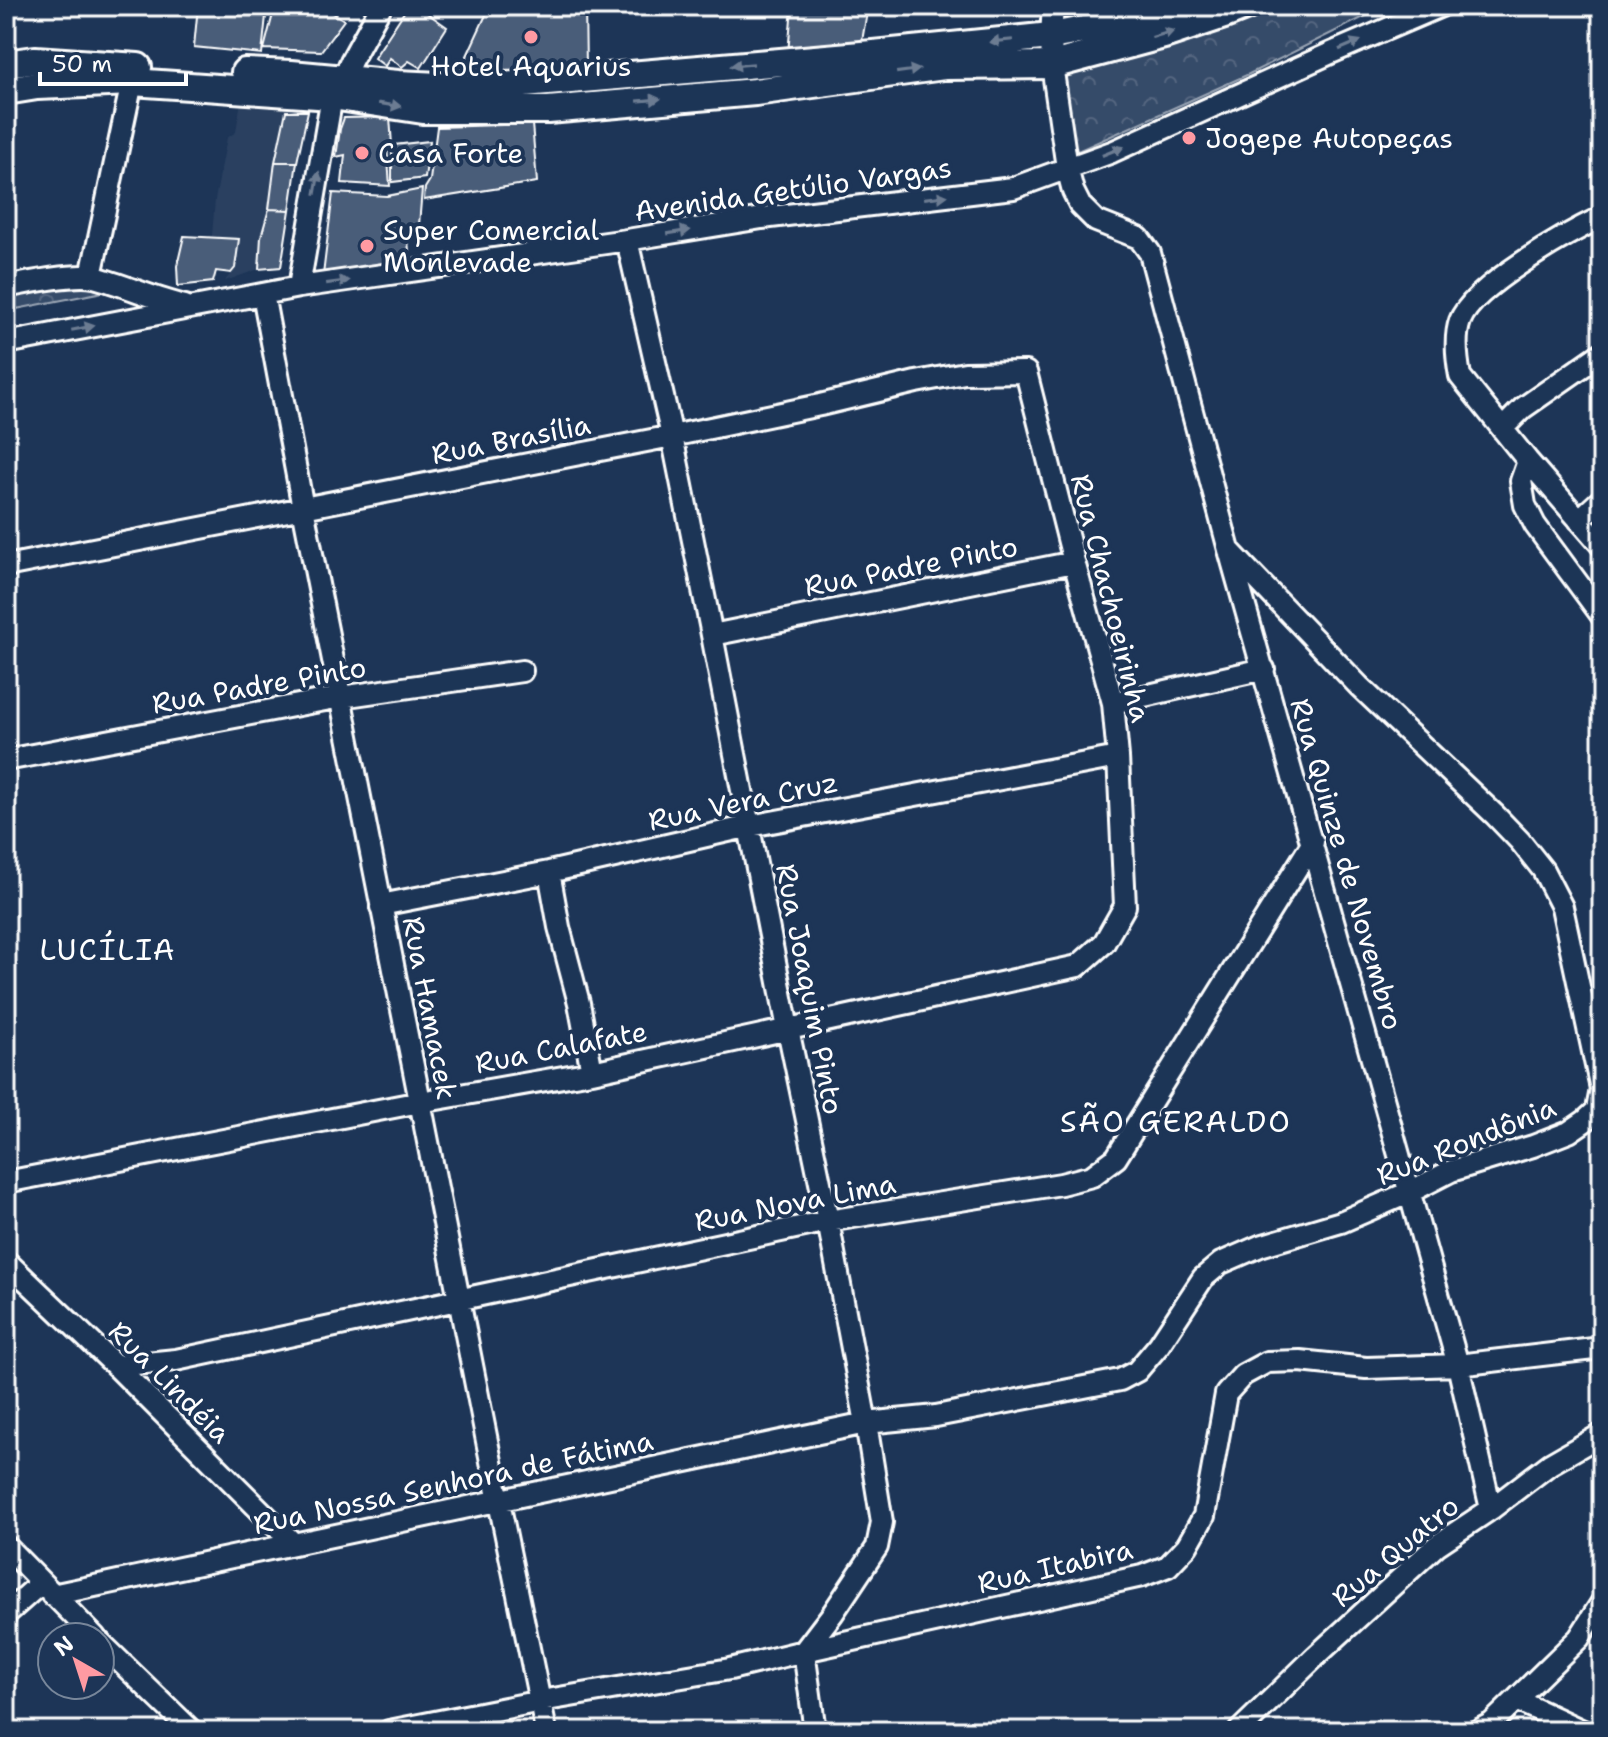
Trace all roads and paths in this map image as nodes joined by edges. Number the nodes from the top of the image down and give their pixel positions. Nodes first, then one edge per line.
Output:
1 (381, 6) edge
2 (1053, 6) edge
3 (1187, 6) edge
4 (1247, 6) edge
5 (1441, 6) edge
6 (1051, 36) junction
7 (6, 64) edge
8 (1052, 65) junction
9 (132, 82) junction
10 (338, 88) junction
11 (6, 91) edge
12 (1067, 168) junction
13 (1602, 217) edge
14 (627, 240) junction
15 (91, 276) junction
16 (6, 287) edge
17 (299, 287) junction
18 (263, 294) junction
19 (191, 307) junction
20 (6, 343) edge
21 (1602, 353) edge
22 (1026, 372) joint
23 (1502, 429) junction
24 (672, 436) junction
25 (1528, 461) junction
26 (1602, 499) edge
27 (303, 508) junction
28 (1579, 520) junction
29 (1602, 546) edge
30 (1229, 550) junction
31 (1074, 562) junction
32 (6, 566) edge
33 (1602, 616) edge
34 (712, 635) junction
35 (1264, 669) junction
36 (522, 671) dead end
37 (341, 697) junction
38 (1113, 703) junction
39 (1118, 757) junction
40 (6, 760) edge
41 (750, 826) junction
42 (1313, 842) junction
43 (549, 872) junction
44 (381, 907) junction
45 (1078, 966) joint
46 (788, 1029) junction
47 (592, 1072) junction
48 (420, 1102) junction
49 (6, 1182) edge
50 (1410, 1192) junction
51 (828, 1221) junction
52 (6, 1261) edge
53 (459, 1301) junction
54 (1602, 1348) edge
55 (1458, 1365) junction
56 (116, 1366) junction
57 (866, 1423) junction
58 (1602, 1434) edge
59 (499, 1502) junction
60 (1491, 1509) junction
61 (294, 1544) junction
62 (6, 1546) edge
63 (47, 1589) junction
64 (1602, 1602) edge
65 (6, 1614) edge
66 (79, 1621) edge
67 (804, 1651) junction
68 (116, 1657) edge
69 (1516, 1700) junction
70 (541, 1701) junction
71 (192, 1731) edge
72 (389, 1731) edge
73 (546, 1731) edge
74 (815, 1731) edge
75 (1239, 1731) edge
76 (1477, 1731) edge
77 (1583, 1731) edge

1 - 10 street
2 - 6 street
3 - 6 main road
8 -> 4 main road
12 -> 5 street, Avenida Getúlio Vargas
6 - 8 street
6 -> 10 main road
7 - 10 main road
10 -> 8 main road
8 - 12 street
9 - 10 main road
9 - 11 main road
9 - 15 street
17 -> 10 street
14 -> 12 street, Avenida Getúlio Vargas
12 - 30 street, Rua Quinze de Novembro
13 - 23 street
17 -> 14 street, Avenida Getúlio Vargas
14 - 24 street, Rua Joaquim Pinto
15 - 16 street, Avenida Getúlio Vargas
15 - 19 street, Avenida Getúlio Vargas
17 - 18 street, Avenida Getúlio Vargas
18 - 19 street, Avenida Getúlio Vargas
18 - 27 street, Rua Hamacek
20 -> 19 street, Avenida Getúlio Vargas
21 - 23 street
22 - 24 street, Rua Brasília
22 - 31 street, Rua Chachoeirinha
23 - 25 street
24 - 27 street, Rua Brasília
24 - 34 street, Rua Joaquim Pinto
25 - 28 street
25 - 33 street
26 - 28 street
27 - 32 street, Rua Brasília
27 - 37 street, Rua Hamacek
28 - 29 street
30 - 35 street, Rua Quinze de Novembro
30 - 50 street, Rua Rondônia
31 - 34 street, Rua Padre Pinto
31 - 38 street, Rua Chachoeirinha
34 - 41 street, Rua Joaquim Pinto
35 - 38 street
35 - 42 street, Rua Quinze de Novembro
36 - 37 street, Rua Padre Pinto
37 - 40 street, Rua Padre Pinto
37 - 44 street, Rua Hamacek
38 - 39 street, Rua Chachoeirinha
39 - 41 street, Rua Vera Cruz
39 - 45 street, Rua Chachoeirinha
41 - 43 street, Rua Vera Cruz
41 - 46 street, Rua Joaquim Pinto
42 - 50 street, Rua Quinze de Novembro
42 - 51 street, Rua Nova Lima
43 - 44 street, Rua Vera Cruz
43 - 47 street
44 - 48 street, Rua Hamacek
45 - 46 street, Rua Calafate
46 - 47 street, Rua Calafate
46 - 51 street, Rua Joaquim Pinto
47 - 48 street, Rua Calafate
48 - 49 street, Rua Calafate
48 - 53 street, Rua Hamacek
50 - 55 street, Rua Quinze de Novembro
50 - 57 street, Rua Rondônia
51 - 53 street, Rua Nova Lima
51 - 57 street, Rua Joaquim Pinto
52 - 56 street, Rua Lindéia
53 - 56 street, Rua Nova Lima
53 - 59 street, Rua Hamacek
54 - 55 street, Rua Itabira
55 - 60 street, Rua Quinze de Novembro
55 - 67 street, Rua Itabira
56 - 61 street, Rua Lindéia
57 - 59 street, Rua Nossa Senhora de Fátima
57 - 67 street, Rua Joaquim Pinto
58 - 60 street, Rua Quatro
59 - 61 street, Rua Nossa Senhora de Fátima
59 - 70 street, Rua Hamacek
60 - 75 street, Rua Quatro
61 - 63 street, Rua Nossa Senhora de Fátima
62 - 63 street
63 - 65 street
63 - 66 street
64 - 69 street
67 - 70 street, Rua Itabira
67 - 74 street
68 - 71 street
69 - 76 street
69 - 77 street
70 - 72 street, Rua Itabira
70 - 73 street, Rua Hamacek

